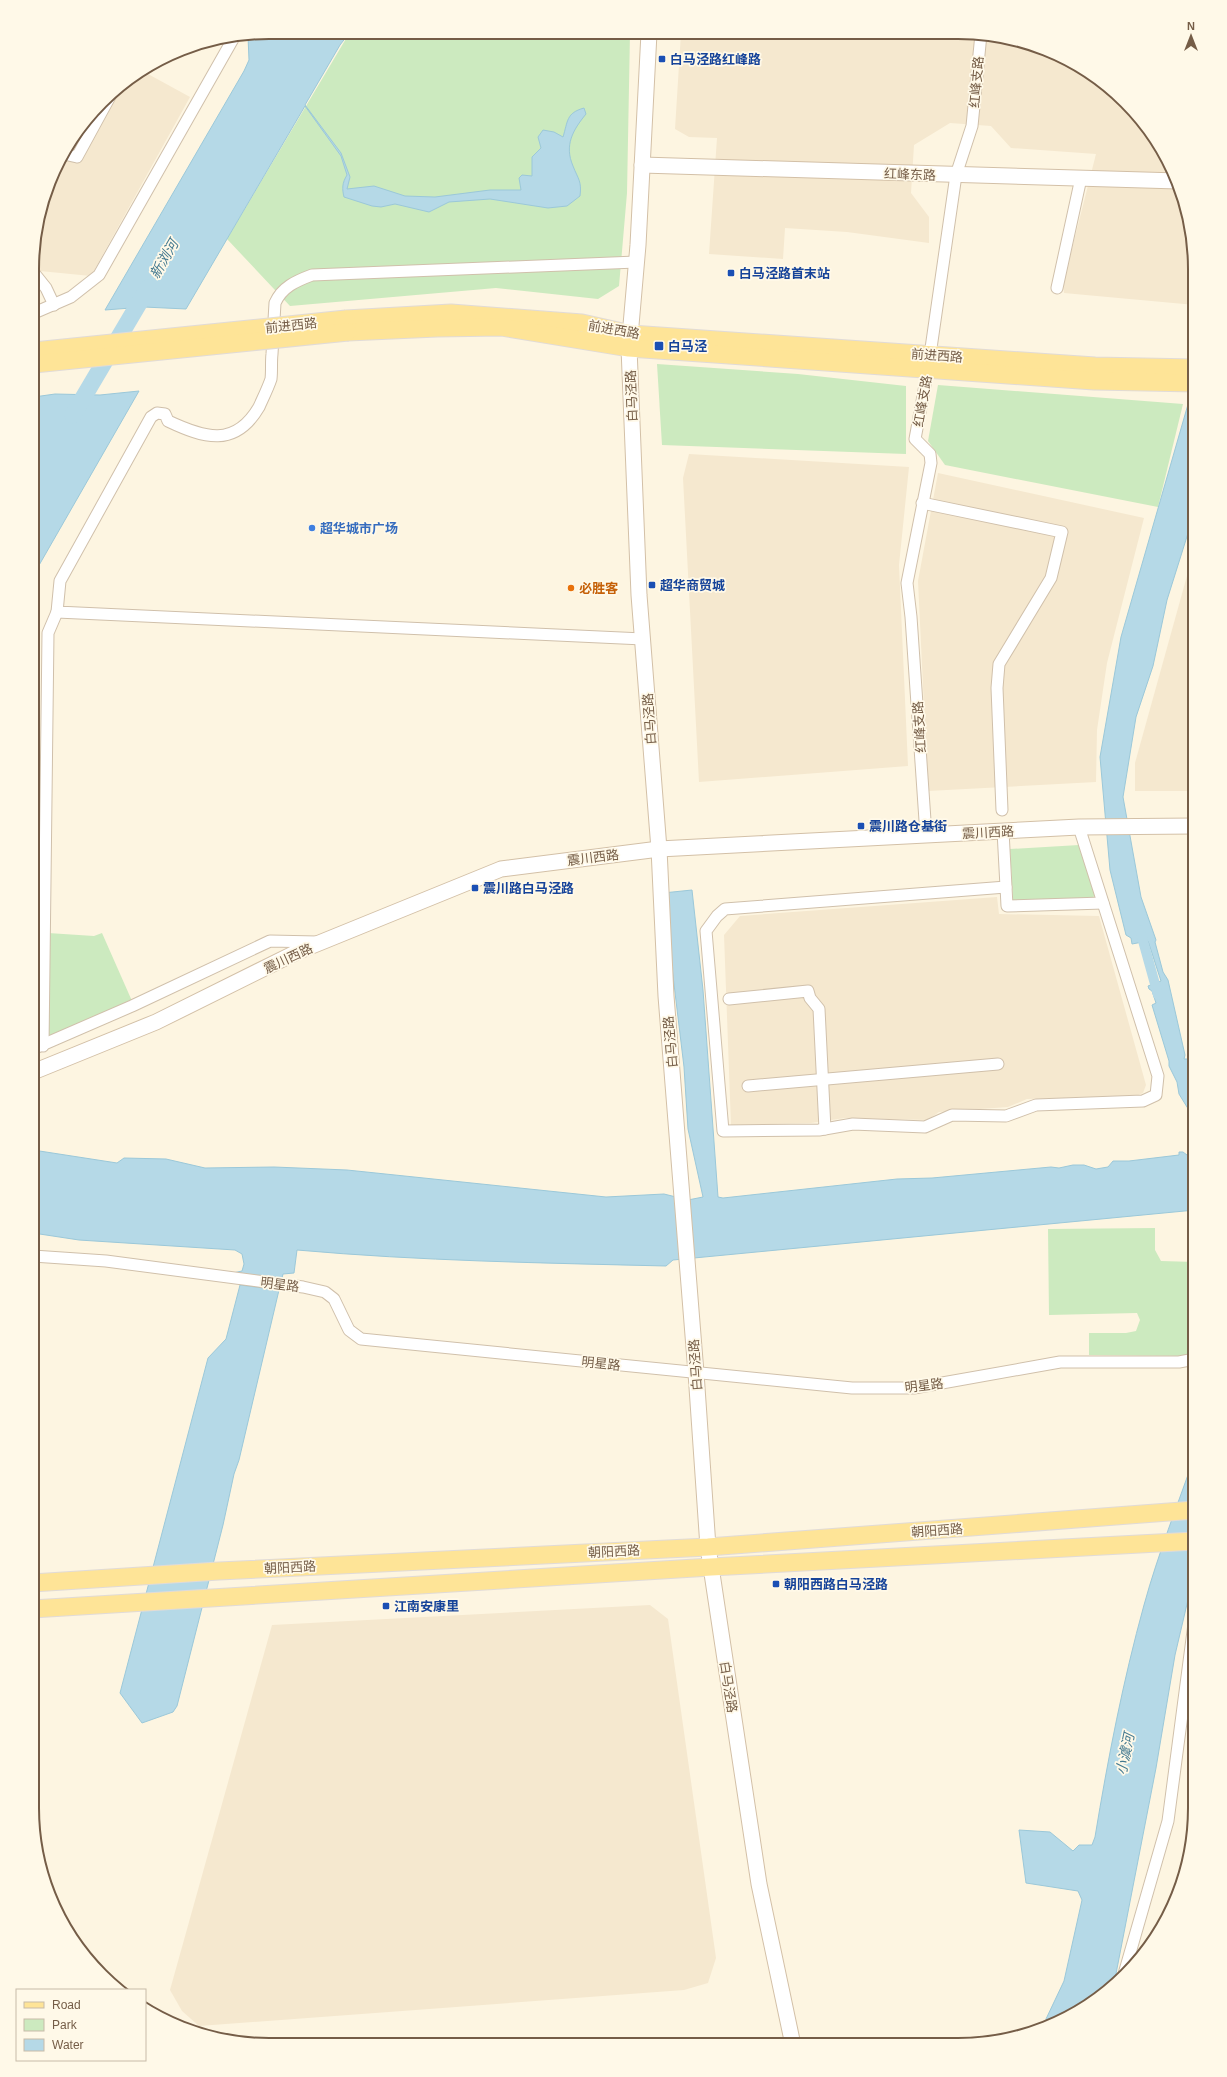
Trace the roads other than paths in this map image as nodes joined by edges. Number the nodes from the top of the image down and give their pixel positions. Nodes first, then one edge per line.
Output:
1 (649, 39) edge
2 (980, 40) edge
3 (232, 42) edge
4 (103, 109) edge
5 (69, 155) edge
6 (642, 165) junction
7 (956, 175) junction
8 (1081, 178) junction
9 (1171, 181) edge
10 (636, 262) junction
11 (39, 279) edge
12 (1057, 288) dead end
13 (54, 305) junction
14 (39, 311) edge
15 (347, 326) junction
16 (630, 341) junction
17 (39, 351) edge
18 (928, 362) junction
19 (39, 363) edge
20 (1188, 376) edge
21 (922, 503) junction
22 (57, 612) junction
23 (643, 639) junction
24 (1002, 810) dead end
25 (1188, 826) edge
26 (1079, 827) junction
27 (1003, 831) junction
28 (926, 835) junction
29 (659, 849) junction
30 (1006, 887) junction
31 (1103, 903) junction
32 (322, 942) junction
33 (729, 999) dead end
34 (39, 1006) edge
35 (39, 1047) edge
36 (998, 1064) dead end
37 (39, 1070) edge
38 (823, 1080) junction
39 (748, 1086) dead end
40 (826, 1129) junction
41 (39, 1256) edge
42 (1188, 1360) edge
43 (696, 1373) junction
44 (1188, 1511) edge
45 (1188, 1542) edge
46 (708, 1547) junction
47 (711, 1566) junction
48 (39, 1583) edge
49 (39, 1609) edge
50 (1188, 1663) edge
51 (1127, 1965) edge
52 (792, 2038) edge

1 - 6 main road, 白马泾路
2 - 7 street, 红峰支路
3 - 13 street
4 - 5 street
6 - 7 main road, 红峰东路
6 - 10 main road, 白马泾路
7 - 8 main road, 红峰东路
7 - 18 street, 红峰支路
8 - 9 main road, 红峰东路
8 - 12 street
10 - 16 main road, 白马泾路
10 - 22 street
11 - 13 street
13 - 14 street
15 - 16 main road, 前进西路
15 - 17 main road, 前进西路, bridge
15 - 19 main road, 前进西路, bridge
16 - 18 main road, 前进西路
16 - 23 main road, 白马泾路
18 - 20 main road, 前进西路
18 - 21 street, 红峰支路
21 - 24 street
21 - 28 street, 红峰支路
22 - 23 street
22 - 34 street
23 - 29 main road, 白马泾路
25 - 26 main road, 震川西路
26 - 27 main road, 震川西路
26 - 31 street
27 - 28 main road, 震川西路
27 - 30 street
28 - 29 main road, 震川西路
29 - 32 main road, 震川西路
29 - 43 main road, 白马泾路
30 - 31 street
30 - 40 street
31 - 40 street
32 - 35 street
32 - 37 main road, 震川西路
33 - 38 street
36 - 38 street
38 - 39 street
38 - 40 street
41 - 43 street, 明星路
42 - 43 street, 明星路
43 - 46 main road, 白马泾路
44 - 46 main road, 朝阳西路
45 - 47 main road, 朝阳西路
46 - 47 main road, 白马泾路
46 - 48 main road, 朝阳西路
47 - 49 main road, 朝阳西路
47 - 52 main road, 白马泾路
50 - 51 street

